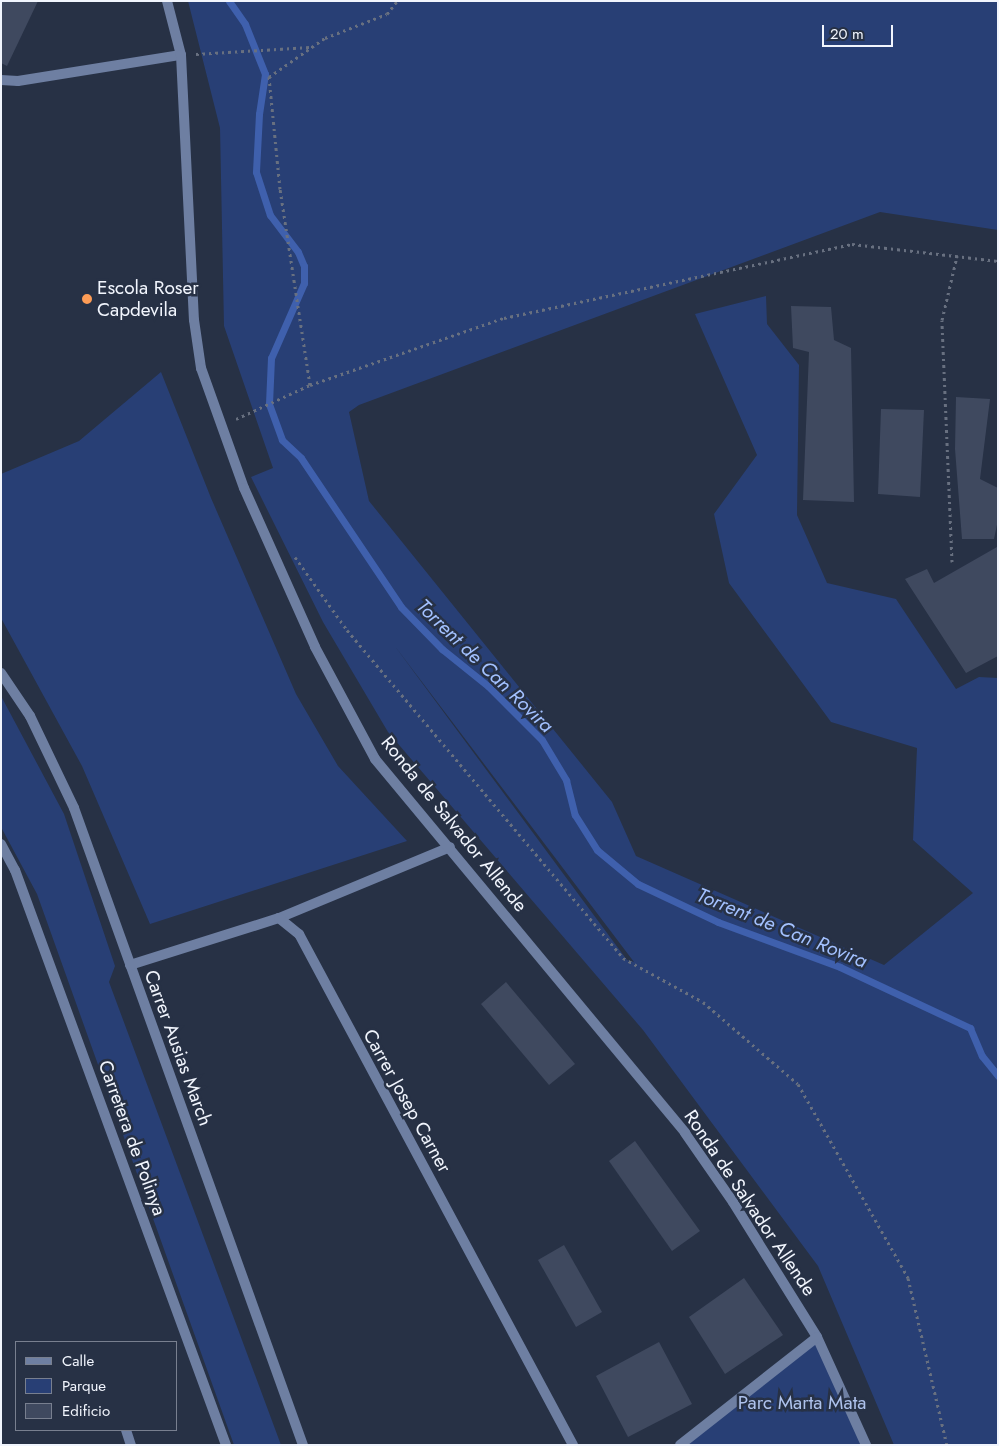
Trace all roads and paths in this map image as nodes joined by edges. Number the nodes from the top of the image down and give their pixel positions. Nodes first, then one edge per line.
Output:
1 (167, 1) edge
2 (397, 1) edge
3 (312, 47) junction
4 (181, 55) junction
5 (1, 80) edge
6 (957, 256) junction
7 (998, 261) edge
8 (310, 385) junction
9 (222, 425) junction
10 (292, 551) dead end
11 (952, 562) dead end
12 (1, 673) edge
13 (1, 844) edge
14 (450, 847) junction
15 (279, 918) junction
16 (130, 965) junction
17 (817, 1337) junction
18 (126, 1431) edge
19 (131, 1445) edge
20 (226, 1445) edge
21 (303, 1445) edge
22 (573, 1445) edge
23 (680, 1445) edge
24 (866, 1445) edge
25 (947, 1445) edge

1 - 4 street, Ronda de Salvador Allende
2 - 3 path
3 - 4 path
3 - 8 path
4 - 5 street
4 - 9 street, Ronda de Salvador Allende
6 - 7 path
6 - 8 path
6 - 11 path
8 - 9 path
9 - 14 street, Ronda de Salvador Allende
10 - 25 path
12 - 16 street, Carrer Ausias March
13 - 20 street, Carretera de Polinya
14 - 15 street
14 - 17 street, Ronda de Salvador Allende
15 - 16 street
15 - 22 street, Carrer Josep Carner
16 - 21 street, Carrer Ausias March
17 - 23 street
17 - 24 street, Ronda de Salvador Allende
18 - 19 street

